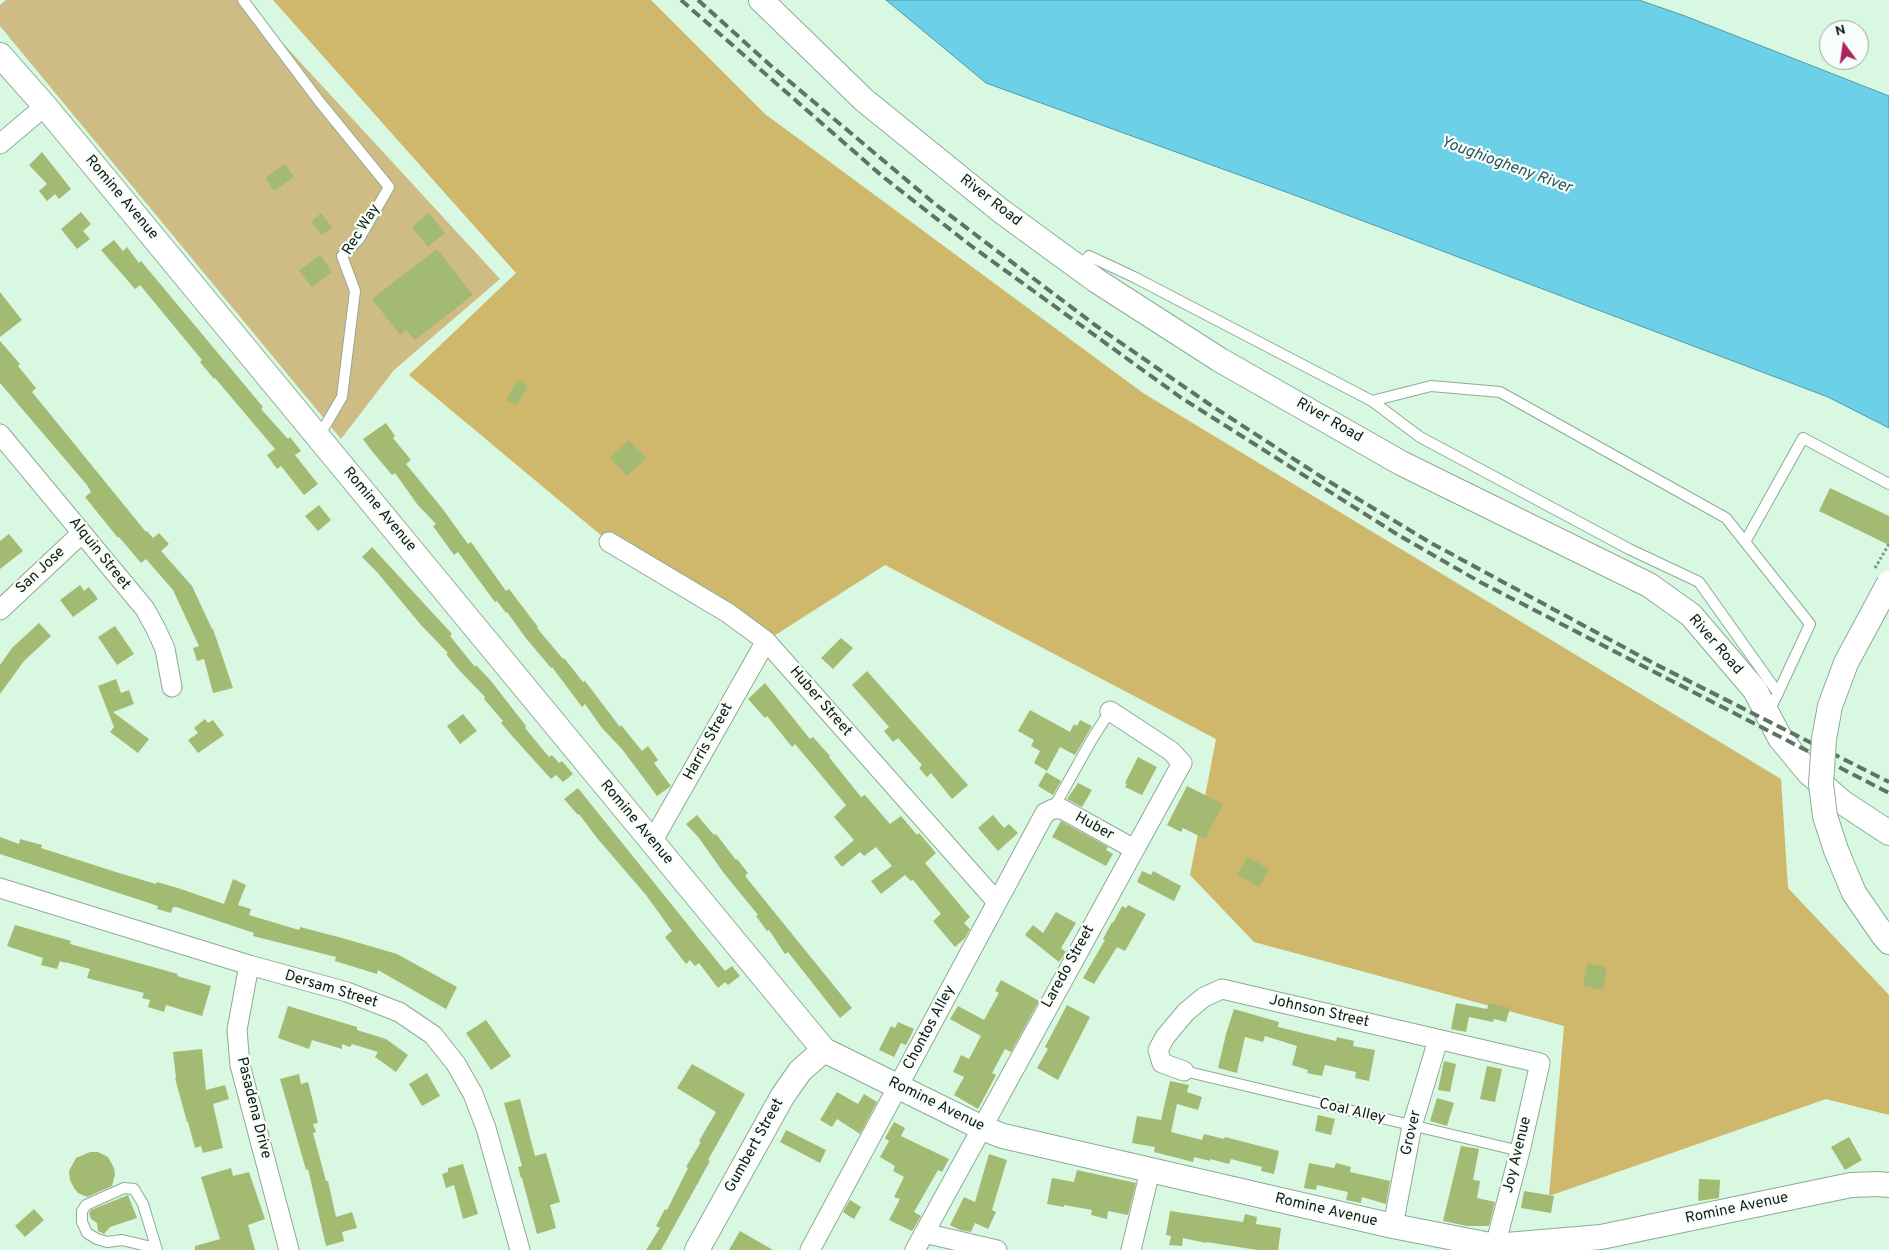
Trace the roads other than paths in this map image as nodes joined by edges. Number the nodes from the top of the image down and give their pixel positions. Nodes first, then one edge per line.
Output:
1 (243, 0) edge
2 (761, 0) edge
3 (0, 55) edge
4 (45, 106) junction
5 (0, 144) edge
6 (1079, 268) junction
7 (1372, 401) junction
8 (0, 434) edge
9 (316, 434) junction
10 (1889, 484) edge
11 (82, 533) junction
12 (609, 542) dead end
13 (1745, 542) junction
14 (1889, 583) edge
15 (0, 610) edge
16 (766, 641) junction
17 (172, 687) dead end
18 (1773, 704) junction
19 (1110, 711) joint
20 (1053, 809) junction
21 (1889, 833) edge
22 (652, 842) junction
23 (1134, 849) junction
24 (0, 888) edge
25 (997, 902) junction
26 (1889, 942) edge
27 (249, 965) junction
28 (1438, 1040) junction
29 (824, 1050) junction
30 (1540, 1063) joint
31 (1184, 1071) joint
32 (899, 1087) junction
33 (1412, 1126) junction
34 (982, 1128) junction
35 (1520, 1151) junction
36 (1150, 1171) junction
37 (1889, 1186) edge
38 (1392, 1226) junction
39 (924, 1233) junction
40 (1444, 1244) edge
41 (1503, 1248) edge
42 (156, 1249) edge
43 (289, 1250) edge
44 (520, 1250) edge
45 (697, 1250) edge
46 (810, 1250) edge
47 (915, 1250) edge
48 (997, 1250) edge
49 (1131, 1250) edge

1 - 9 lane, Rec Way
2 - 6 street, River Road
3 - 4 street, Romine Avenue
4 - 5 street
4 - 9 street, Romine Avenue
6 - 7 lane
6 - 18 street, River Road
7 - 13 lane
7 - 18 lane
8 - 11 street, Alquin Street
9 - 22 street, Romine Avenue
10 - 13 lane
11 - 15 street, San Jose
11 - 17 street, Alquin Street
12 - 16 street, Huber Street
13 - 18 lane
14 - 26 street, bridge
16 - 22 street, Harris Street
16 - 25 street, Huber Street
18 - 21 street, River Road
19 - 20 lane
19 - 23 street, Laredo Street
20 - 23 street, Huber
20 - 25 street, Chontos Alley
22 - 29 street, Romine Avenue
23 - 34 street, Laredo Street
24 - 27 street, Dersam Street
25 - 32 street, Chontos Alley
27 - 43 street, Pasadena Drive
27 - 44 street, Dersam Street
28 - 30 street, Johnson Street
28 - 31 street, Johnson Street
28 - 33 street, Grover
29 - 32 street, Romine Avenue
29 - 45 street, Gumbert Street
30 - 35 street, Joy Avenue
31 - 33 lane, Coal Alley
32 - 34 street, Romine Avenue
32 - 46 street, Chontos Alley
33 - 35 lane, Coal Alley
33 - 38 street, Grover
34 - 36 street, Romine Avenue
34 - 39 street, Laredo Street
35 - 41 street, Joy Avenue
36 - 38 street, Romine Avenue
36 - 49 street
37 - 41 street, Romine Avenue
38 - 40 street, Romine Avenue
39 - 47 street, Laredo Street
39 - 48 street
40 - 41 street, Romine Avenue
42 - 42 lane

